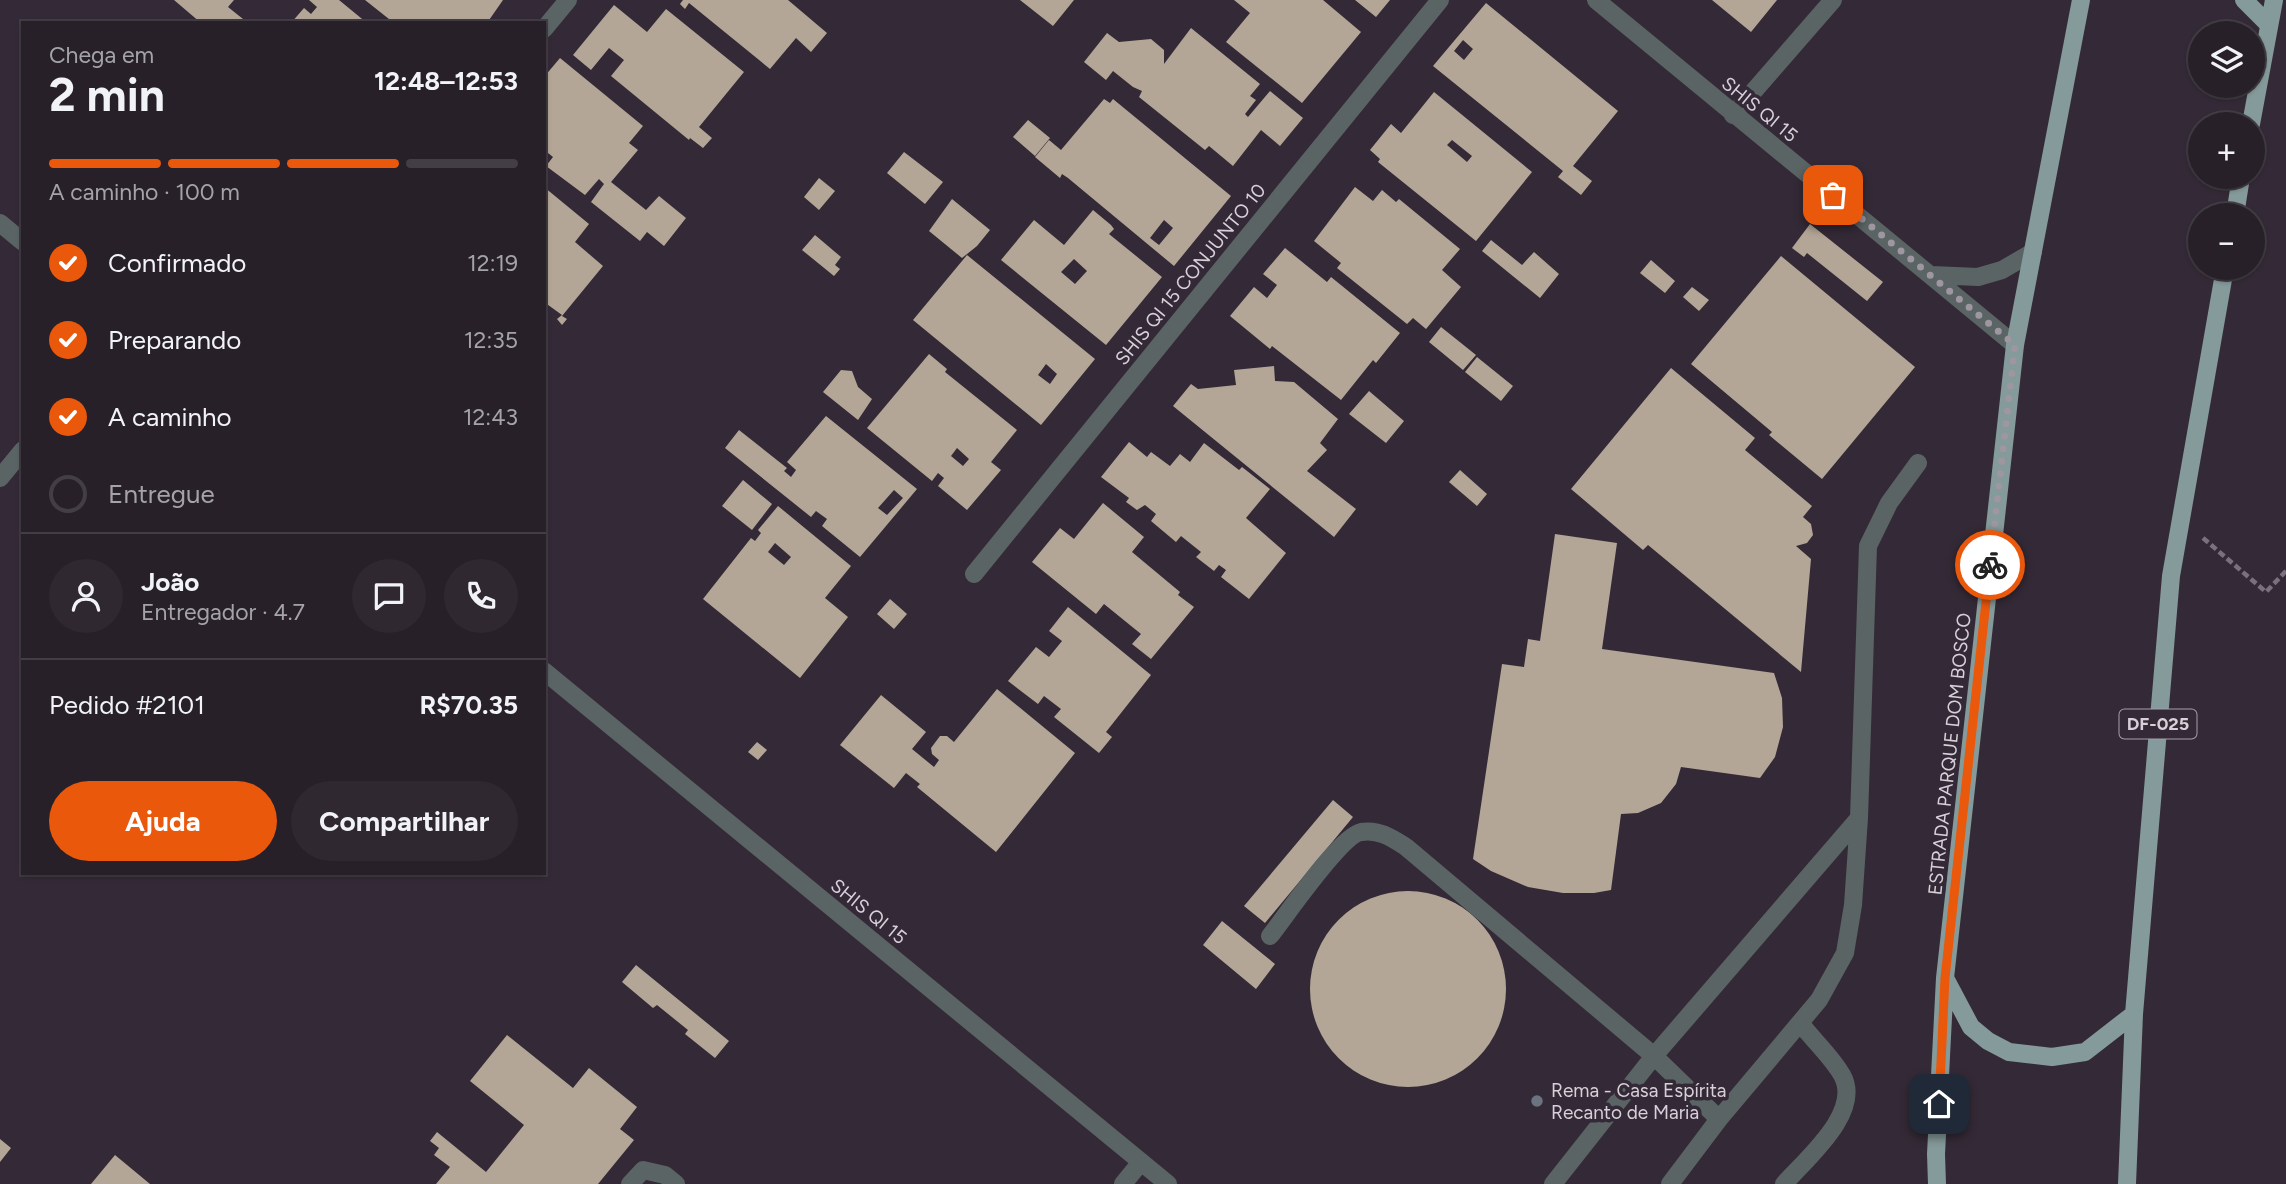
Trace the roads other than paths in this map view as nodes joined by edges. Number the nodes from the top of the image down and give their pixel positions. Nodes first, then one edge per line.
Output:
1 (568, 0) edge
2 (1440, 0) edge
3 (1596, 0) edge
4 (1833, 0) edge
5 (2081, 0) edge
6 (2244, 0) edge
7 (2274, 0) edge
8 (2269, 24) junction
9 (546, 27) edge
10 (2253, 112) edge
11 (1733, 115) junction
12 (0, 223) edge
13 (21, 240) edge
14 (2033, 252) junction
15 (1933, 275) junction
16 (2223, 280) edge
17 (2015, 345) junction
18 (21, 452) edge
19 (1918, 463) dead end
20 (0, 478) edge
21 (974, 574) dead end
22 (546, 673) edge
23 (1859, 818) junction
24 (1270, 936) dead end
25 (1945, 978) junction
26 (2134, 1014) junction
27 (1801, 1024) junction
28 (1654, 1056) junction
29 (1719, 1119) junction
30 (1936, 1154) junction
31 (1141, 1162) junction
32 (630, 1184) edge
33 (676, 1184) edge
34 (1123, 1184) edge
35 (1168, 1184) edge
36 (1553, 1184) edge
37 (1670, 1184) edge
38 (1784, 1184) edge
39 (1930, 1184) edge
40 (1937, 1184) edge
41 (2127, 1184) edge

1 - 9 street
2 - 21 street, SHIS QI 15 CONJUNTO 10
3 - 11 street, SHIS QI 15
4 - 11 street
5 - 14 main road, ESTRADA PARQUE DOM BOSCO
6 - 8 main road
7 - 8 main road
8 - 10 main road
11 - 15 street, SHIS QI 15
12 - 13 street
14 - 15 street
14 - 17 main road, ESTRADA PARQUE DOM BOSCO
15 - 17 street, SHIS QI 15
16 - 26 main road, DF-025
17 - 25 main road, ESTRADA PARQUE DOM BOSCO
18 - 20 street
19 - 23 street
22 - 31 street, SHIS QI 15
23 - 27 street
23 - 28 street
24 - 28 street
25 - 26 main road
25 - 30 main road, ESTRADA PARQUE DOM BOSCO
26 - 41 main road, DF-025
27 - 29 street
27 - 38 street
28 - 29 street
28 - 36 street
29 - 37 street
30 - 39 main road
30 - 40 main road, ESTRADA PARQUE DOM BOSCO
31 - 34 street
31 - 35 street, SHIS QI 15
32 - 33 street

